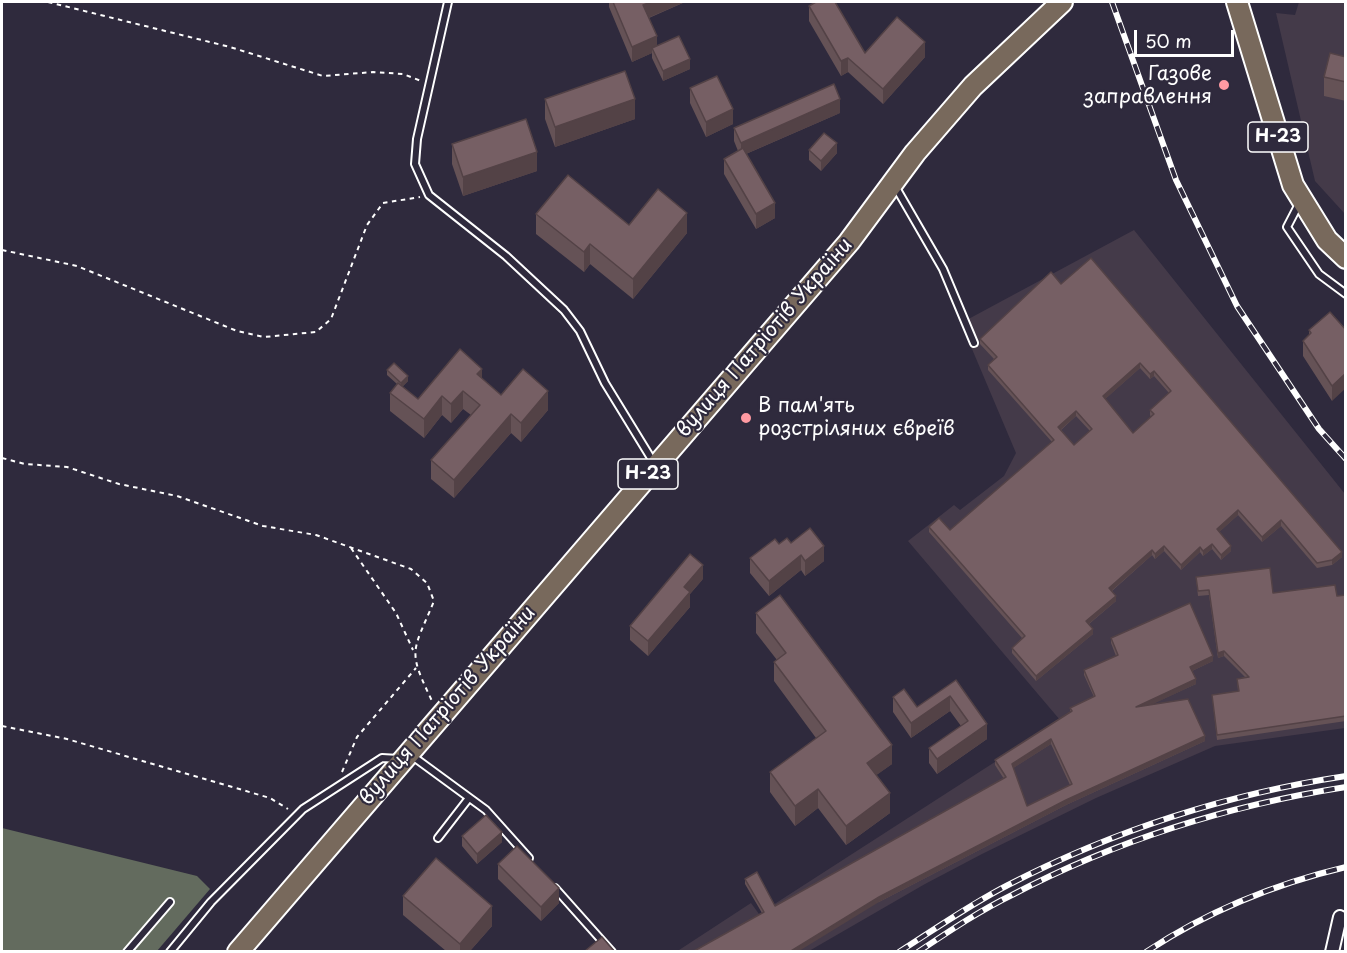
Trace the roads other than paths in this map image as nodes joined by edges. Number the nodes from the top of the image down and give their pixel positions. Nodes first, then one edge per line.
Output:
1 (448, 2) edge
2 (1062, 2) edge
3 (1237, 2) edge
4 (893, 183) junction
5 (1302, 198) junction
6 (1346, 258) edge
7 (1346, 294) edge
8 (975, 342) dead end
9 (656, 466) junction
10 (405, 756) junction
11 (469, 798) junction
12 (438, 838) dead end
13 (533, 863) edge
14 (549, 881) edge
15 (170, 902) dead end
16 (1340, 917) dead end
17 (127, 951) edge
18 (170, 951) edge
19 (238, 951) edge
20 (612, 951) edge
21 (1332, 951) edge

1 - 9 lane
2 - 4 main road, вулиця Патріотів України / Н-23
3 - 5 main road, Н-23
4 - 8 lane
4 - 9 main road, вулиця Патріотів України / Н-23
5 - 6 main road, Н-23
5 - 7 lane
9 - 10 main road, вулиця Патріотів України / Н-23
10 - 11 lane
10 - 18 lane
10 - 19 main road, вулиця Патріотів України / Н-23
11 - 12 lane
11 - 13 lane
14 - 20 lane
15 - 17 lane
16 - 21 street

